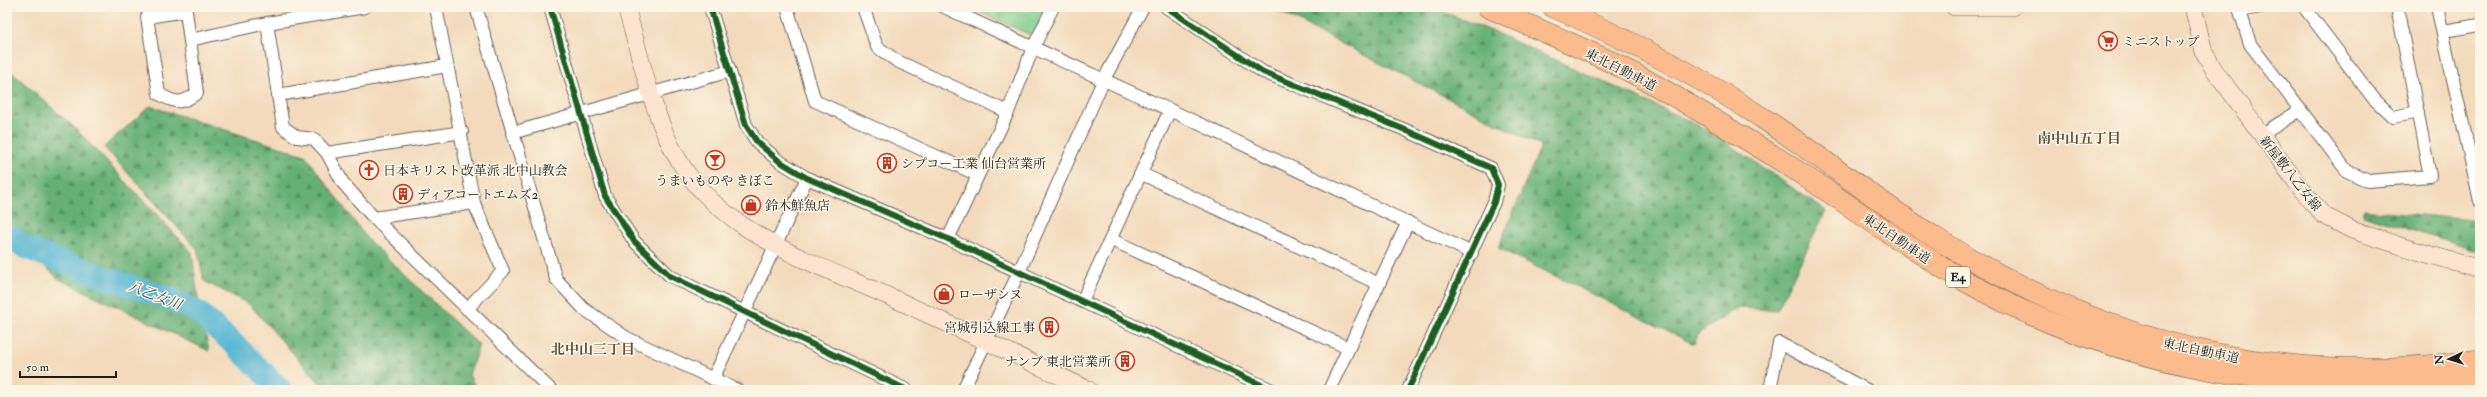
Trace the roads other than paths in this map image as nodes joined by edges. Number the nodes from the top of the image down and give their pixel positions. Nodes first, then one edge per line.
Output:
1 (365, 7) edge
2 (436, 7) edge
3 (476, 7) edge
4 (550, 7) edge
5 (626, 7) edge
6 (710, 7) edge
7 (787, 7) edge
8 (863, 7) edge
9 (944, 7) edge
10 (1053, 7) edge
11 (1143, 7) edge
12 (1166, 7) edge
13 (1488, 7) edge
14 (1554, 7) edge
15 (1954, 7) edge
16 (2013, 7) edge
17 (2193, 7) edge
18 (2260, 7) edge
19 (2304, 7) edge
20 (2397, 7) edge
21 (2437, 7) edge
22 (186, 9) edge
23 (268, 23) junction
24 (2480, 25) edge
25 (2443, 32) junction
26 (190, 40) junction
27 (1033, 48) junction
28 (447, 66) junction
29 (730, 71) junction
30 (1103, 81) junction
31 (278, 95) junction
32 (652, 95) junction
33 (1170, 110) junction
34 (2299, 111) junction
35 (1008, 112) junction
36 (2418, 112) junction
37 (581, 115) junction
38 (462, 132) junction
39 (512, 133) junction
40 (2261, 135) junction
41 (327, 154) junction
42 (1142, 174) junction
43 (978, 175) junction
44 (807, 178) junction
45 (2480, 201) edge
46 (474, 204) junction
47 (374, 218) junction
48 (1408, 222) junction
49 (948, 239) junction
50 (1112, 240) junction
51 (776, 245) junction
52 (1472, 253) junction
53 (2480, 269) edge
54 (1019, 272) junction
55 (1379, 284) junction
56 (1082, 301) junction
57 (467, 310) junction
58 (744, 313) junction
59 (986, 340) junction
60 (1348, 348) junction
61 (2480, 360) edge
62 (713, 379) junction
63 (2480, 381) edge
64 (1852, 387) edge
65 (551, 390) edge
66 (737, 390) edge
67 (906, 390) edge
68 (963, 390) edge
69 (1089, 390) edge
70 (1272, 390) edge
71 (1329, 390) edge
72 (1408, 390) edge
73 (1770, 390) edge
74 (1867, 390) edge

1 - 23 street
2 - 28 street
3 - 39 street
4 - 37 street
5 - 32 street
6 - 29 street
7 - 43 street
8 - 35 street
9 - 27 street
10 - 27 street
11 - 30 street
12 - 52 street
13 - 63 highway, 東北自動車道 / E4
14 - 61 highway, 東北自動車道 / E4
15 - 16 street
17 - 40 street, 新屋敷八乙女線
18 - 34 street
19 - 36 street
20 - 36 street
21 - 25 street
22 - 26 street
22 - 26 street
23 - 26 street
23 - 31 street
24 - 25 street
25 - 45 street
27 - 30 street
27 - 35 street
28 - 31 street
28 - 38 street
29 - 32 street
29 - 44 street
30 - 33 street
30 - 54 street
31 - 41 street
32 - 37 street
32 - 51 street
33 - 42 street
33 - 48 street
34 - 36 street
34 - 40 street
35 - 43 street
37 - 39 street
37 - 58 street
38 - 41 street
38 - 46 street
39 - 62 street
40 - 53 street, 新屋敷八乙女線
41 - 47 street
42 - 50 street
42 - 55 street
43 - 49 street
44 - 49 street
44 - 51 street
46 - 47 street
46 - 57 street
47 - 57 street
48 - 52 street
48 - 55 street
49 - 54 street
50 - 56 street
50 - 60 street
51 - 58 street
51 - 59 street
52 - 72 street
54 - 56 street
54 - 59 street
55 - 60 street
56 - 70 street
57 - 65 street
58 - 62 street
58 - 67 street
59 - 68 street
59 - 69 street
60 - 71 street
62 - 66 street
64 - 73 street
64 - 74 street

